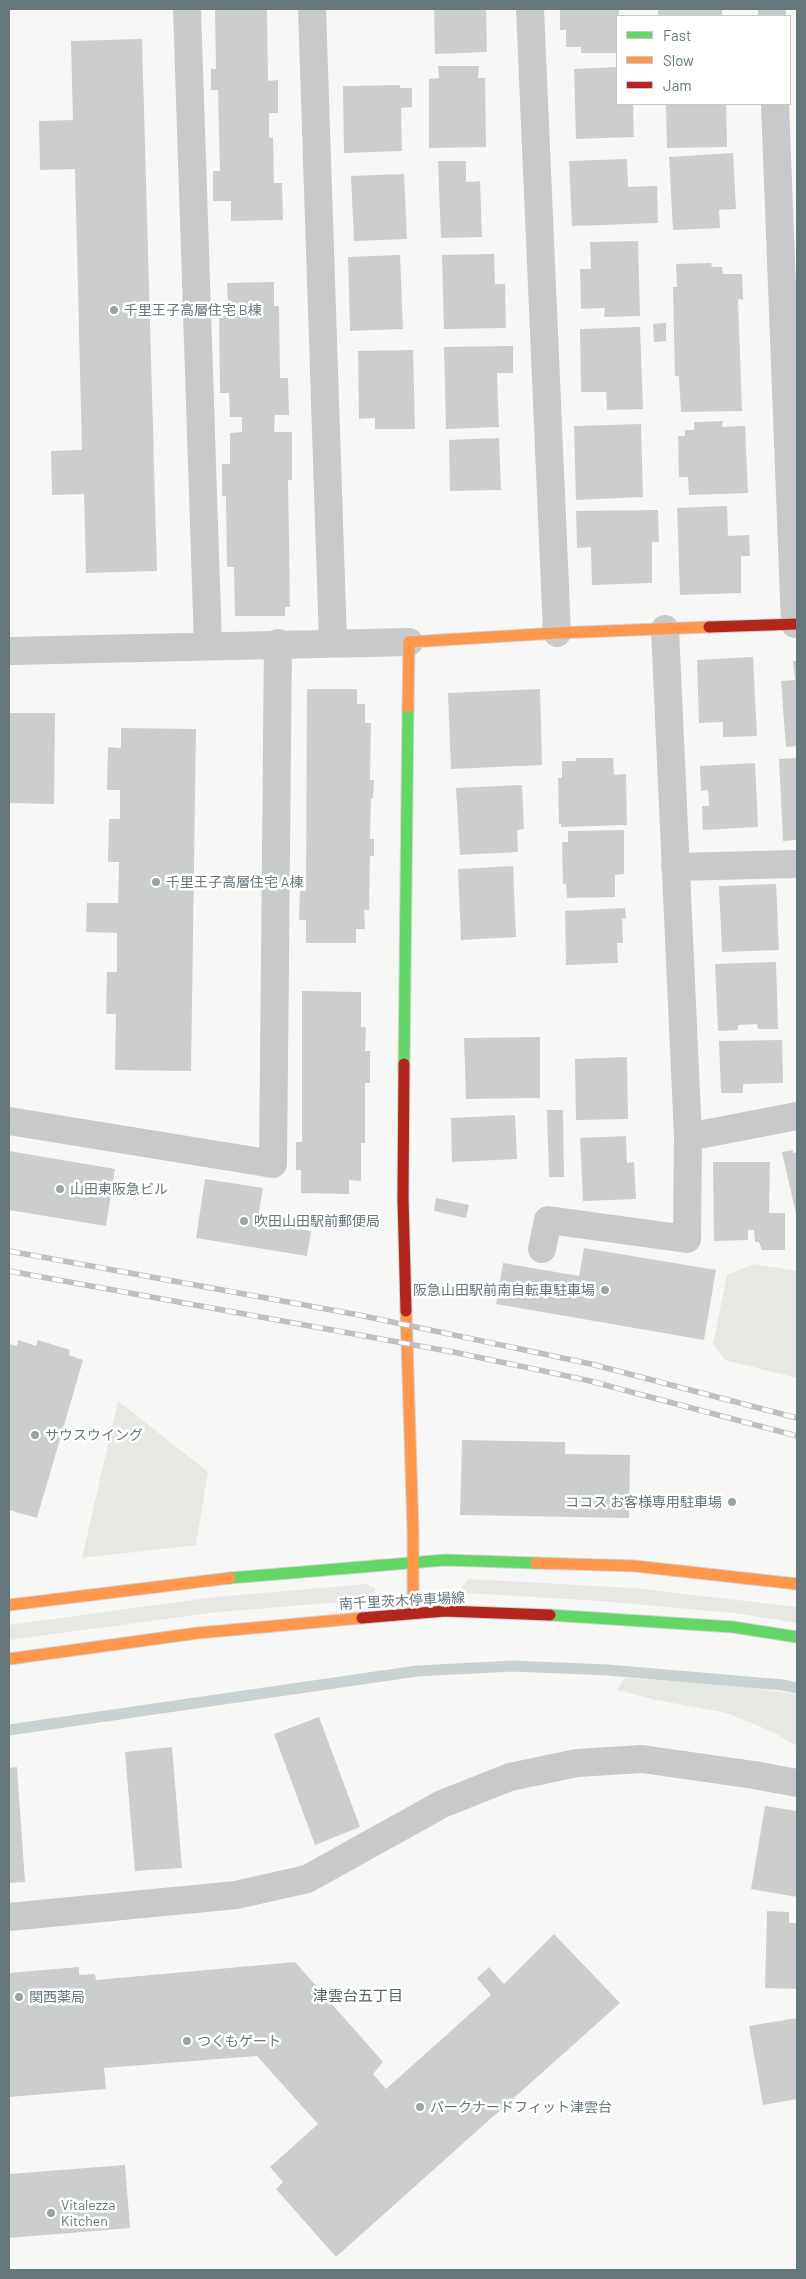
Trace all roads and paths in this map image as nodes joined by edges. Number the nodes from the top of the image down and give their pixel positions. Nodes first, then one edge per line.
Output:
1 (187, 9) edge
2 (312, 9) edge
3 (530, 9) edge
4 (775, 105) edge
5 (796, 624) edge
6 (665, 629) junction
7 (557, 633) junction
8 (333, 642) junction
9 (409, 642) junction
10 (278, 643) junction
11 (208, 645) junction
12 (9, 650) edge
13 (797, 864) edge
14 (675, 867) junction
15 (797, 1116) edge
16 (9, 1121) edge
17 (688, 1138) junction
18 (542, 1249) dead end
19 (412, 1563) junction
20 (797, 1584) edge
21 (9, 1604) edge
22 (413, 1612) junction
23 (797, 1637) edge
24 (9, 1659) edge
25 (797, 1783) edge
26 (9, 1917) edge

1 - 11 street
2 - 8 street
3 - 7 street
4 - 5 street
5 - 6 main road
6 - 7 main road
6 - 14 street
7 - 9 main road
8 - 9 street
8 - 10 street
9 - 19 main road
10 - 11 street
10 - 16 street
11 - 12 street
13 - 14 street
14 - 17 street
15 - 17 street
17 - 18 street
19 - 20 main road
19 - 21 main road
19 - 22 main road
22 - 23 main road, 南千里茨木停車場線
22 - 24 main road, 南千里茨木停車場線
25 - 26 street

